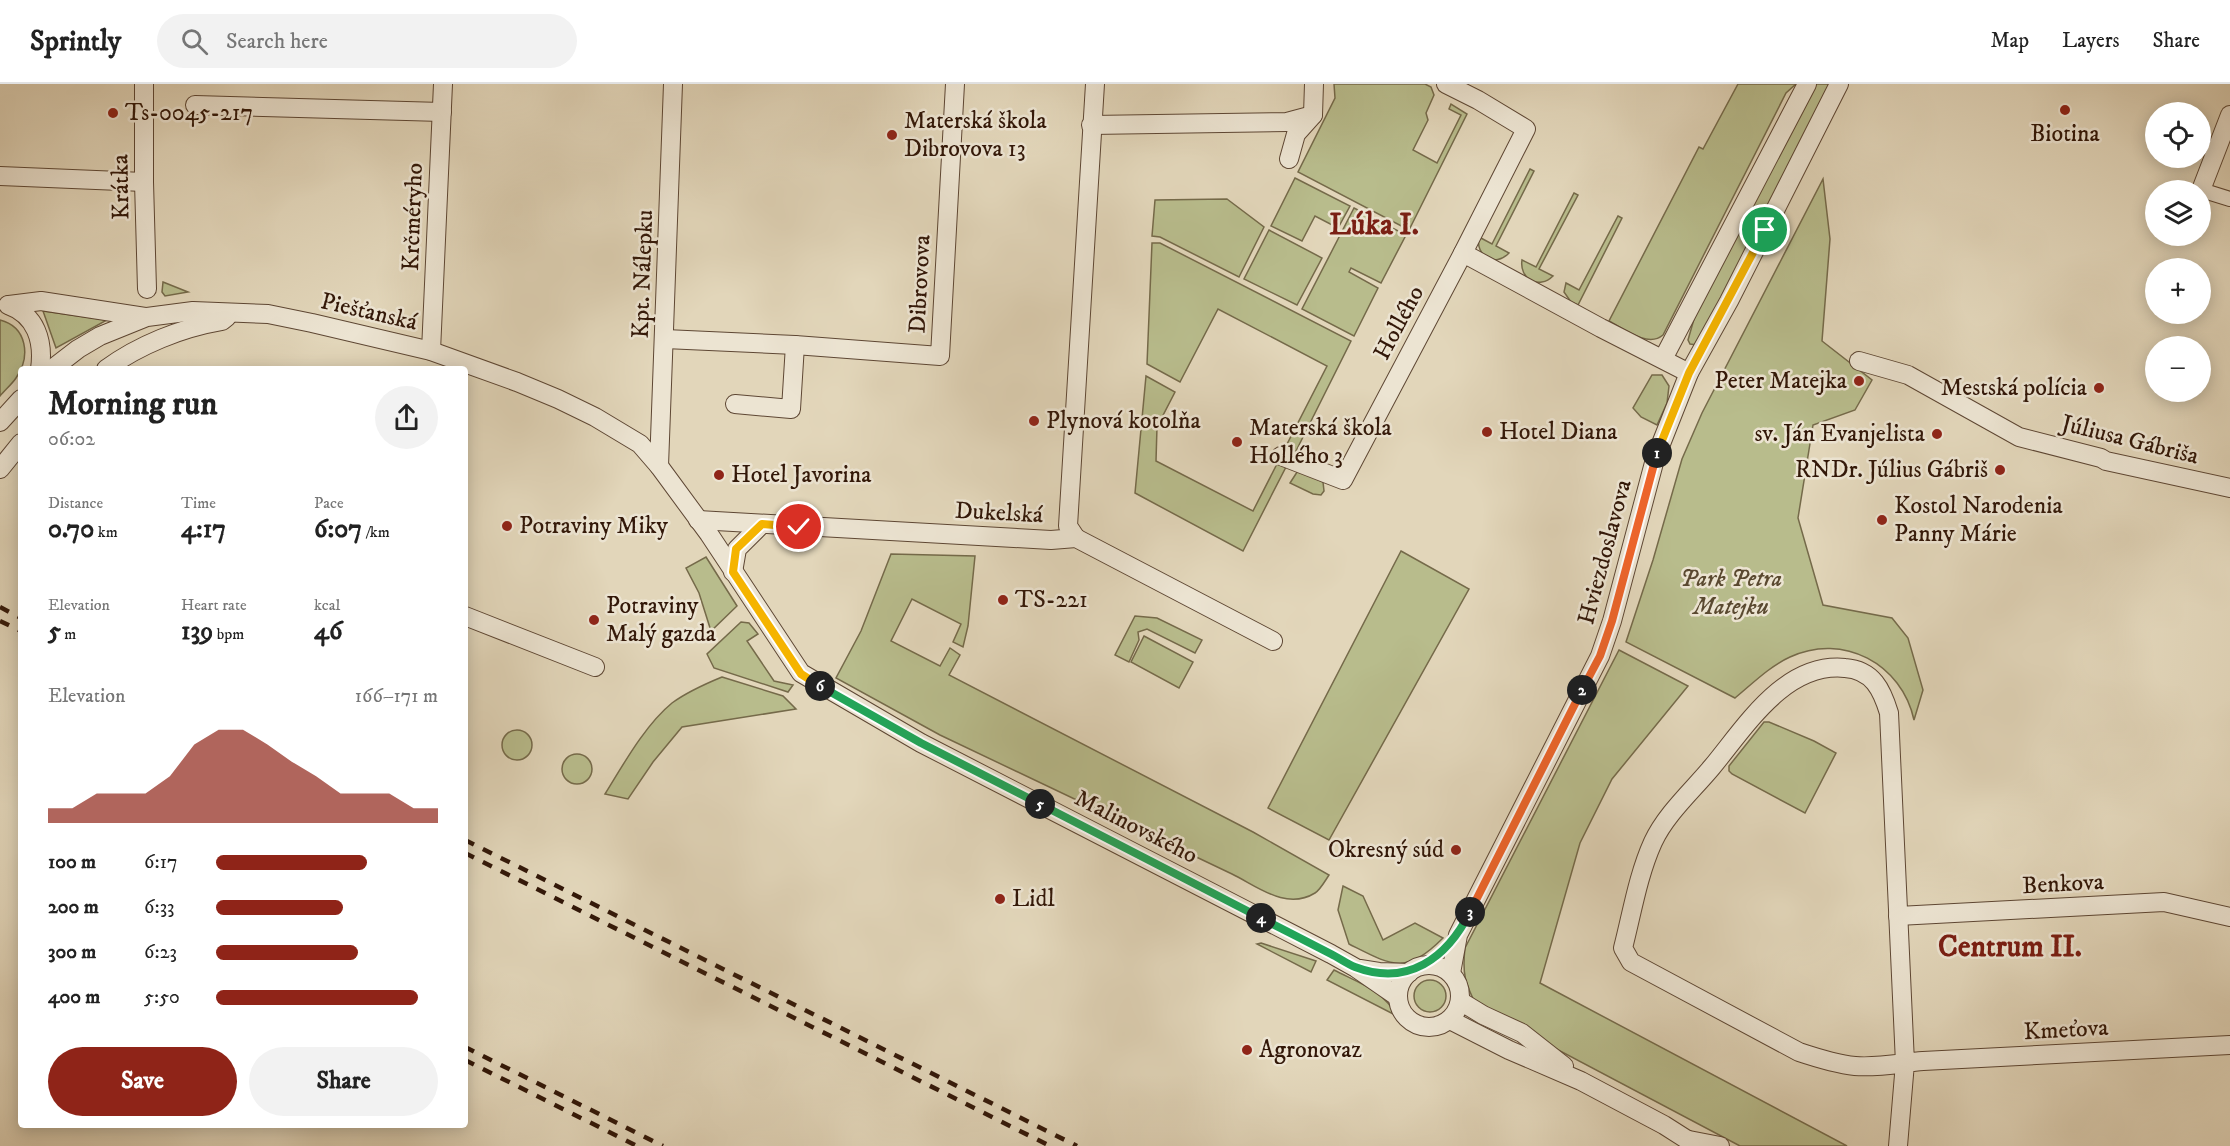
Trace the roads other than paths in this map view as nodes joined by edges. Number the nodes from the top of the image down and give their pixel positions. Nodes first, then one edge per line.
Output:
1 (144, 84) edge
2 (443, 84) edge
3 (673, 84) edge
4 (955, 84) edge
5 (1095, 84) edge
6 (1314, 84) edge
7 (1446, 84) edge
8 (1807, 84) edge
9 (1839, 84) edge
10 (195, 105) dead end
11 (442, 112) junction
12 (1313, 115) junction
13 (2230, 115) edge
14 (1091, 125) junction
15 (2225, 145) edge
16 (1290, 159) dead end
17 (0, 176) edge
18 (2206, 180) edge
19 (144, 182) junction
20 (2211, 193) edge
21 (2230, 199) edge
22 (1463, 253) junction
23 (147, 288) dead end
24 (5, 304) edge
25 (233, 313) junction
26 (147, 317) junction
27 (665, 339) junction
28 (795, 345) junction
29 (431, 351) junction
30 (1663, 359) junction
31 (1859, 360) dead end
32 (40, 366) edge
33 (56, 366) edge
34 (113, 366) edge
35 (1692, 366) junction
36 (18, 402) edge
37 (735, 404) dead end
38 (0, 422) edge
39 (18, 447) edge
40 (1281, 456) dead end
41 (659, 466) junction
42 (0, 469) edge
43 (2230, 488) edge
44 (698, 520) junction
45 (762, 524) junction
46 (1076, 538) junction
47 (733, 572) junction
48 (468, 617) edge
49 (1273, 641) dead end
50 (595, 667) dead end
51 (801, 674) joint
52 (1898, 916) junction
53 (2230, 917) edge
54 (1458, 935) junction
55 (1426, 965) junction
56 (1356, 968) junction
57 (1409, 973) junction
58 (1451, 973) junction
59 (1398, 998) junction
60 (1460, 1001) junction
61 (1450, 1020) junction
62 (2230, 1045) edge
63 (1905, 1063) junction
64 (1581, 1080) junction
65 (1693, 1143) edge
66 (1896, 1143) edge
67 (1720, 1146) edge

1 - 19 street, Krátka
2 - 11 street, Krčméryho
3 - 27 street, Kpt. Nálepku
4 - 28 street, Dibrovova
5 - 14 street
6 - 12 street
7 - 22 street, Hollého
8 - 30 street
9 - 35 street, Hviezdoslavova
10 - 11 street
11 - 29 street, Krčméryho
12 - 14 street
12 - 16 street
13 - 15 street
14 - 46 street
15 - 18 street
17 - 19 street
19 - 23 street, Krátka
20 - 21 street
22 - 30 street
22 - 40 street, Hollého
24 - 26 street
24 - 32 street
25 - 26 street, Piešťanská
25 - 29 street, Piešťanská
25 - 34 street
26 - 33 street, Piešťanská
27 - 28 street, Dibrovova
27 - 41 street, Kpt. Nálepku
28 - 37 street
29 - 41 street, Piešťanská
30 - 35 street
31 - 43 street, Júliusa Gábriša
35 - 54 street, Hviezdoslavova
36 - 38 street
39 - 42 street
41 - 44 street, Piešťanská
44 - 45 street, Dukelská
44 - 47 street, Piešťanská
45 - 46 street, Dukelská
45 - 47 street
46 - 49 street, Dukelská
47 - 51 street, Piešťanská
48 - 50 street
51 - 56 street, Malinovského
52 - 53 street, Benkova
52 - 63 street
52 - 63 street, Kmeťova
54 - 55 street, Hviezdoslavova
54 - 58 street, Hviezdoslavova
55 - 57 street
55 - 58 street
56 - 57 street, Malinovského
56 - 59 street, Malinovského
57 - 59 street
58 - 60 street
59 - 61 street
60 - 61 street
60 - 64 street
61 - 64 street
62 - 63 street, Kmeťova
63 - 66 street
64 - 65 street
65 - 67 street

